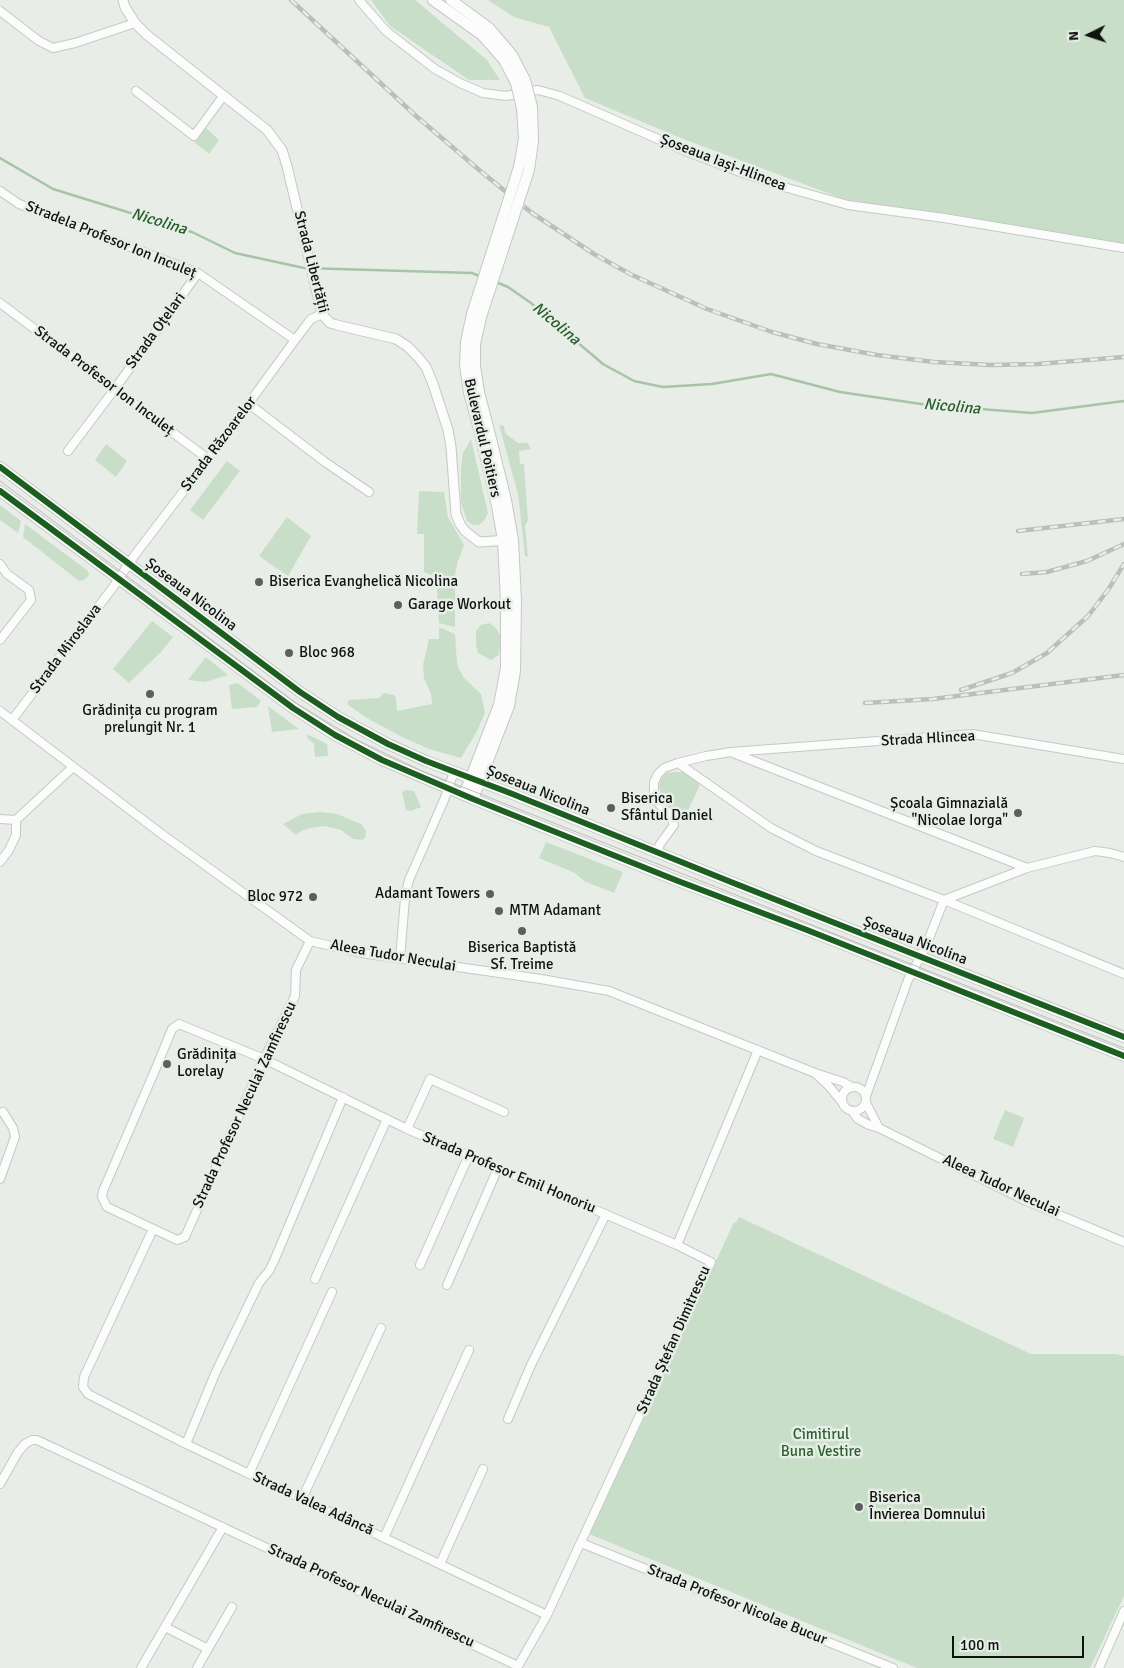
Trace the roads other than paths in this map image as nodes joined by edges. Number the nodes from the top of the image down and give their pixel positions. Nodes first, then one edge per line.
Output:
1 (123, 0) edge
2 (359, 0) edge
3 (433, 0) edge
4 (451, 0) edge
5 (0, 11) edge
6 (135, 23) junction
7 (520, 82) junction
8 (136, 91) dead end
9 (224, 95) junction
10 (0, 191) edge
11 (1124, 248) edge
12 (198, 274) junction
13 (0, 302) edge
14 (322, 314) junction
15 (295, 340) junction
16 (114, 390) junction
17 (250, 404) junction
18 (68, 451) dead end
19 (208, 459) junction
20 (0, 466) edge
21 (0, 491) edge
22 (369, 492) dead end
23 (508, 540) junction
24 (0, 564) edge
25 (128, 564) junction
26 (119, 578) junction
27 (0, 640) edge
28 (0, 711) edge
29 (12, 720) junction
30 (731, 752) junction
31 (1124, 759) edge
32 (678, 763) junction
33 (73, 767) junction
34 (454, 772) junction
35 (476, 780) junction
36 (448, 788) junction
37 (469, 797) junction
38 (0, 819) edge
39 (16, 820) junction
40 (657, 852) junction
41 (1124, 858) edge
42 (0, 862) edge
43 (1027, 868) junction
44 (944, 900) junction
45 (310, 941) junction
46 (920, 956) junction
47 (400, 958) junction
48 (912, 972) junction
49 (1123, 972) edge
50 (1124, 1037) edge
51 (758, 1050) junction
52 (1124, 1056) edge
53 (264, 1059) junction
54 (815, 1073) junction
55 (874, 1075) junction
56 (856, 1088) junction
57 (343, 1097) junction
58 (866, 1099) junction
59 (842, 1102) junction
60 (1, 1111) edge
61 (852, 1111) junction
62 (504, 1112) dead end
63 (387, 1119) junction
64 (407, 1128) junction
65 (879, 1128) junction
66 (469, 1155) junction
67 (498, 1168) junction
68 (0, 1179) edge
69 (606, 1214) junction
70 (153, 1229) junction
71 (1124, 1242) edge
72 (677, 1245) junction
73 (420, 1265) dead end
74 (315, 1279) dead end
75 (447, 1285) dead end
76 (332, 1292) dead end
77 (381, 1328) dead end
78 (469, 1350) dead end
79 (508, 1419) dead end
80 (186, 1444) junction
81 (483, 1470) dead end
82 (249, 1474) junction
83 (0, 1484) edge
84 (302, 1499) junction
85 (223, 1527) junction
86 (384, 1538) junction
87 (582, 1543) junction
88 (440, 1564) junction
89 (232, 1607) dead end
90 (1124, 1611) edge
91 (547, 1615) junction
92 (165, 1627) junction
93 (208, 1649) junction
94 (518, 1667) edge
95 (141, 1668) edge
96 (196, 1668) edge
97 (893, 1668) edge
98 (1099, 1668) edge

1 - 6 street, Strada Libertății
2 - 11 street, Șoseaua Iași-Hlincea
3 - 7 main road, Bulevardul Poitiers
4 - 7 main road, Bulevardul Poitiers
5 - 6 street
6 - 9 street, Strada Libertății
7 - 23 main road, Bulevardul Poitiers, bridge
8 - 9 street
9 - 14 street, Strada Libertății
10 - 12 street, Stradela Profesor Ion Inculeț
12 - 15 street, Stradela Profesor Ion Inculeț
12 - 16 street, Strada Oțelari
13 - 16 street, Strada Profesor Ion Inculeț
14 - 15 street, Strada Răzoarelor
14 - 23 street, Strada Libertății
15 - 17 street, Strada Răzoarelor
16 - 18 street, Strada Oțelari
16 - 19 street, Strada Profesor Ion Inculeț
17 - 19 street, Strada Răzoarelor
17 - 22 street
19 - 25 street, Strada Răzoarelor
20 - 25 main road, Șoseaua Nicolina
21 - 26 main road, Șoseaua Nicolina
23 - 35 main road, Bulevardul Poitiers
24 - 27 street
25 - 26 street, Strada Răzoarelor
25 - 34 main road, Șoseaua Nicolina
26 - 29 street, Strada Miroslava
26 - 36 main road, Șoseaua Nicolina
28 - 29 street, Aleea Tudor Neculai
29 - 33 street, Aleea Tudor Neculai
30 - 31 street, Strada Hlincea
30 - 32 street, Strada Hlincea
30 - 43 street
32 - 40 street, Strada Hlincea
32 - 44 street
33 - 39 street
33 - 45 street, Aleea Tudor Neculai
34 - 35 main road, Șoseaua Nicolina
34 - 36 street
35 - 37 main road, Bulevardul Poitiers
35 - 40 main road, Șoseaua Nicolina
36 - 37 main road, Șoseaua Nicolina
36 - 47 street
37 - 48 main road, Șoseaua Nicolina
38 - 39 street
39 - 42 street
40 - 46 main road, Șoseaua Nicolina
41 - 43 street
43 - 44 street
44 - 46 street
44 - 49 street
45 - 47 street, Aleea Tudor Neculai
45 - 53 street, Strada Profesor Neculai Zamfirescu
46 - 48 street
46 - 50 main road, Șoseaua Nicolina
47 - 51 street, Aleea Tudor Neculai
48 - 52 main road, Șoseaua Nicolina
48 - 55 street
51 - 54 street, Aleea Tudor Neculai
51 - 72 street
53 - 57 street, Strada Profesor Emil Honoriu
53 - 70 street, Strada Profesor Neculai Zamfirescu
53 - 70 street, Strada Profesor Emil Honoriu
54 - 56 street, Aleea Tudor Neculai
54 - 59 street, Aleea Tudor Neculai
55 - 56 street
55 - 58 street
56 - 58 street, Aleea Tudor Neculai
56 - 59 street
57 - 63 street, Strada Profesor Emil Honoriu
57 - 80 street
58 - 61 street
58 - 65 street, Aleea Tudor Neculai
59 - 61 street, Aleea Tudor Neculai
60 - 68 street
61 - 65 street, Aleea Tudor Neculai
62 - 64 street
63 - 64 street, Strada Profesor Emil Honoriu
63 - 74 street
64 - 66 street, Strada Profesor Emil Honoriu
65 - 71 street, Aleea Tudor Neculai
66 - 67 street, Strada Profesor Emil Honoriu
66 - 73 street
67 - 69 street, Strada Profesor Emil Honoriu
67 - 75 street
69 - 72 street, Strada Profesor Emil Honoriu
69 - 79 street
70 - 80 street, Strada Valea Adâncă
72 - 87 street, Strada Ștefan Dimitrescu
76 - 82 street
77 - 84 street
78 - 86 street
80 - 82 street, Strada Valea Adâncă
81 - 88 street
82 - 84 street, Strada Valea Adâncă
83 - 85 street, Strada Profesor Neculai Zamfirescu
84 - 86 street, Strada Valea Adâncă
85 - 92 street
85 - 94 street, Strada Profesor Neculai Zamfirescu
86 - 88 street, Strada Valea Adâncă
87 - 91 street, Strada Ștefan Dimitrescu
87 - 97 street, Strada Profesor Nicolae Bucur
88 - 91 street, Strada Valea Adâncă
89 - 93 street
90 - 98 street
91 - 94 street, Strada Ștefan Dimitrescu
92 - 93 street
92 - 95 street
93 - 96 street

